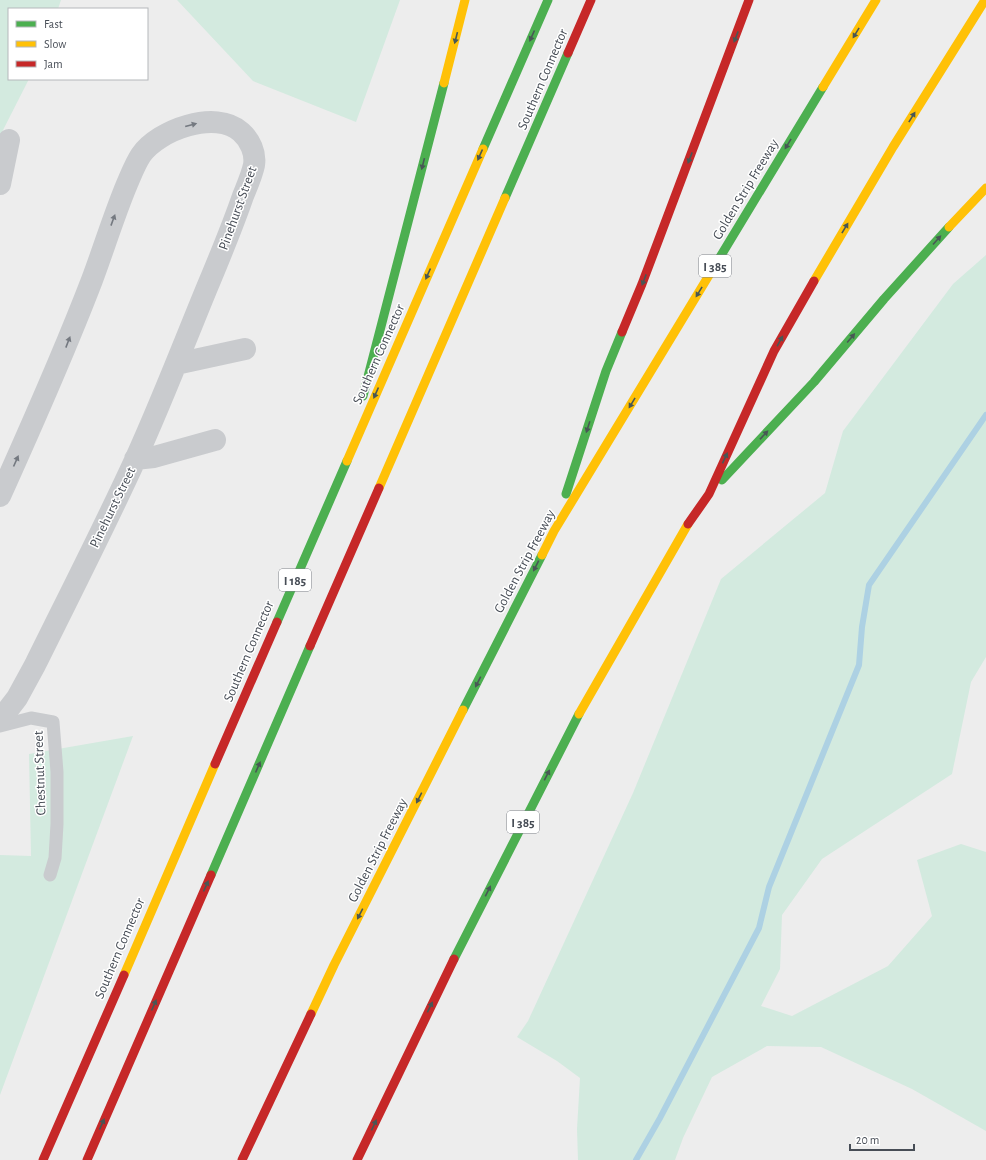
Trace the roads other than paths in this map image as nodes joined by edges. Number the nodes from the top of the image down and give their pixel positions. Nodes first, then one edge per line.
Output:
1 (465, 0) edge
2 (548, 0) edge
3 (591, 0) edge
4 (750, 0) edge
5 (876, 0) edge
6 (985, 0) edge
7 (9, 140) dead end
8 (0, 184) edge
9 (986, 188) edge
10 (245, 350) dead end
11 (176, 364) junction
12 (215, 440) dead end
13 (135, 459) junction
14 (347, 460) junction
15 (709, 494) junction
16 (0, 496) edge
17 (554, 531) junction
18 (0, 720) edge
19 (0, 726) edge
20 (50, 875) dead end
21 (43, 1160) edge
22 (87, 1160) edge
23 (242, 1160) edge
24 (357, 1160) edge

1 -> 14 highway
2 -> 14 highway, Southern Connector / I 185
22 -> 3 highway, Southern Connector
4 -> 17 highway
5 -> 17 highway, Golden Strip Freeway / I 385
15 -> 6 highway, I 385
7 - 8 street
15 -> 9 highway
10 - 11 street
11 - 13 street, Pinehurst Street
16 -> 11 street, Pinehurst Street
12 - 13 street
13 - 18 street, Pinehurst Street
14 - 21 highway, Southern Connector / I 185
24 -> 15 highway, I 385
17 -> 23 highway, Golden Strip Freeway / I 385
19 - 20 lane, Chestnut Street

